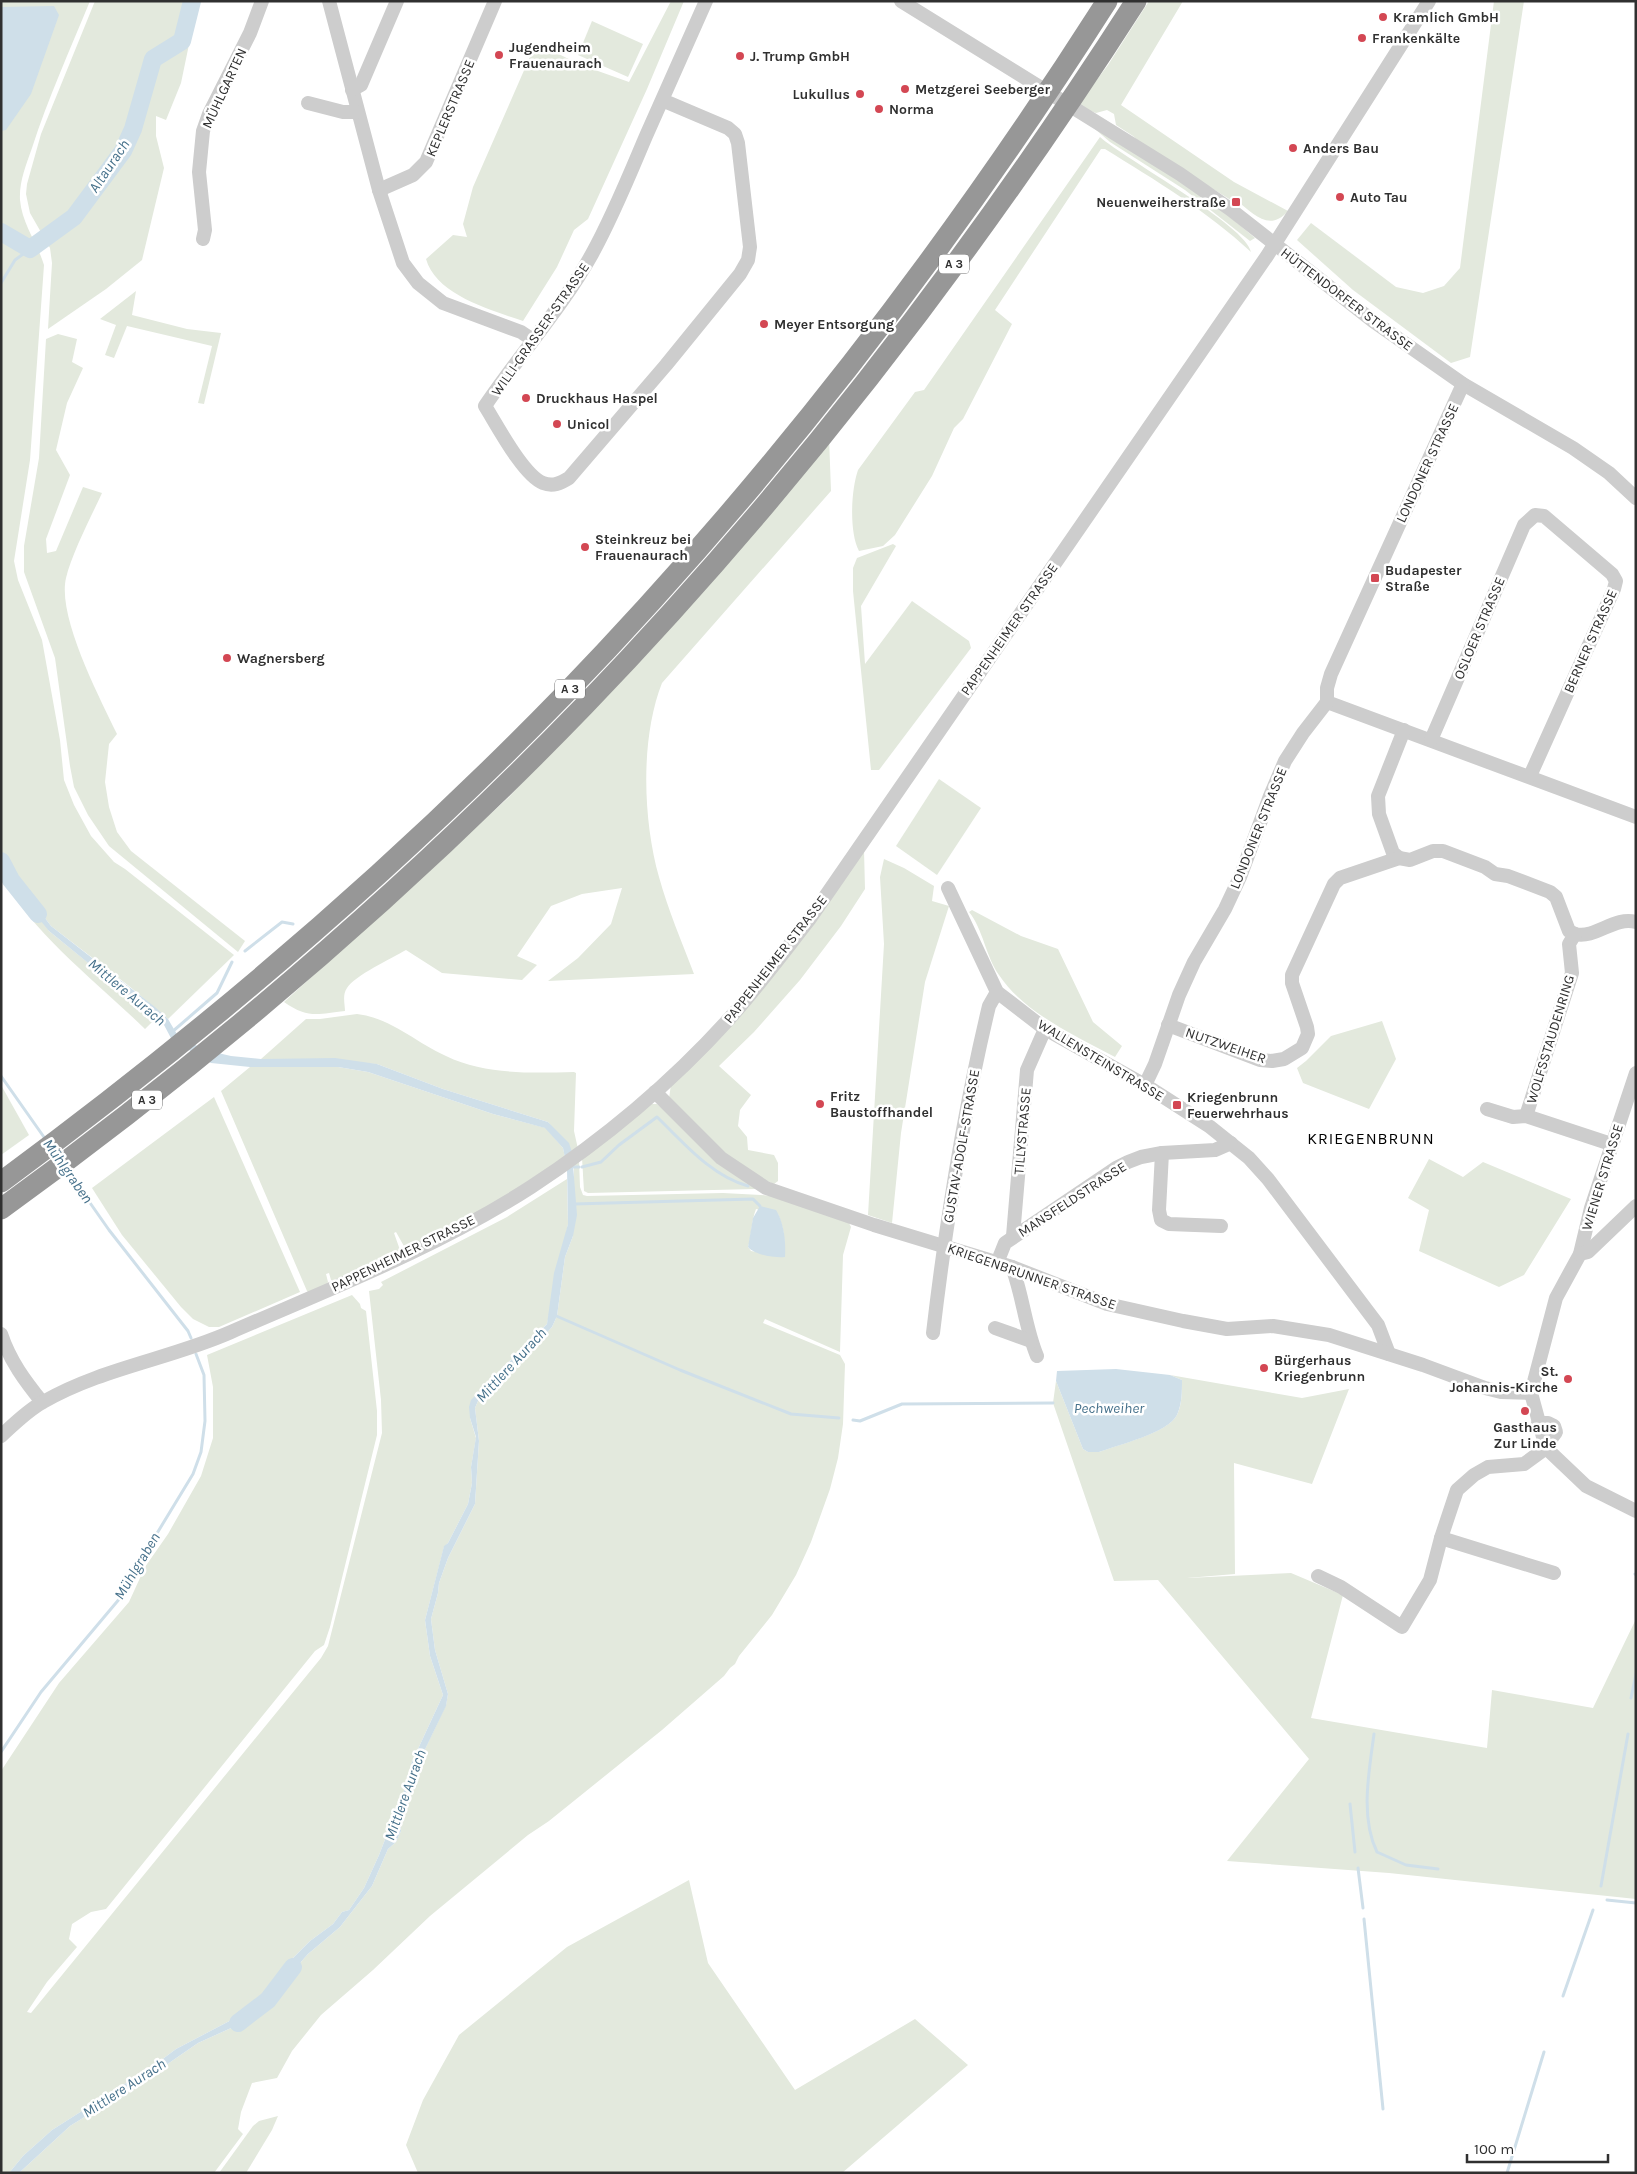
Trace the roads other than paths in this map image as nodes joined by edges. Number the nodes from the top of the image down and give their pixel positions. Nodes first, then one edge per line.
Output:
1 (262, 1) edge
2 (329, 1) edge
3 (397, 1) edge
4 (495, 1) edge
5 (706, 1) edge
6 (901, 1) edge
7 (1107, 1) edge
8 (1136, 1) edge
9 (1429, 1) edge
10 (352, 90) junction
11 (1058, 99) junction
12 (662, 100) junction
13 (308, 103) dead end
14 (357, 112) junction
15 (379, 190) junction
16 (204, 238) dead end
17 (1274, 244) junction
18 (533, 340) junction
19 (1464, 384) junction
20 (1636, 498) edge
21 (1530, 518) joint
22 (1327, 702) junction
23 (1404, 730) junction
24 (1431, 740) junction
25 (1530, 776) junction
26 (1636, 816) edge
27 (1399, 858) junction
28 (948, 888) dead end
29 (1636, 922) edge
30 (1575, 934) junction
31 (997, 992) junction
32 (1168, 1025) junction
33 (1045, 1029) junction
34 (1635, 1080) edge
35 (1145, 1085) junction
36 (655, 1092) junction
37 (1487, 1109) dead end
38 (1526, 1116) junction
39 (1231, 1143) junction
40 (1611, 1144) junction
41 (1162, 1153) junction
42 (1, 1182) edge
43 (1636, 1206) edge
44 (1, 1209) edge
45 (1222, 1226) dead end
46 (1013, 1236) junction
47 (943, 1246) junction
48 (1580, 1254) junction
49 (997, 1263) junction
50 (1012, 1267) junction
51 (995, 1328) dead end
52 (933, 1333) dead end
53 (1, 1334) edge
54 (1030, 1341) junction
55 (1389, 1354) junction
56 (1037, 1356) dead end
57 (1531, 1393) junction
58 (42, 1402) junction
59 (1, 1436) edge
60 (1545, 1448) junction
61 (1636, 1512) edge
62 (1440, 1538) junction
63 (1554, 1573) dead end
64 (1318, 1576) dead end

1 - 16 street, MÜHLGARTEN
2 - 10 street
3 - 10 street
4 - 15 street, KEPLERSTRASSE
5 - 12 street, WILLI-GRASSER-STRASSE
6 - 11 street, HÜTTENDORFER STRASSE
7 - 11 highway, A 3
8 - 11 highway, A 3
9 - 17 street
10 - 14 street
11 - 17 street, HÜTTENDORFER STRASSE
11 - 42 highway, A 3
11 - 44 highway, A 3
12 - 18 street, WILLI-GRASSER-STRASSE
12 - 18 street, WILLI-GRASSER-STRASSE
13 - 14 street
14 - 15 street
15 - 18 street
17 - 19 street, HÜTTENDORFER STRASSE
17 - 36 street, PAPPENHEIMER STRASSE
19 - 20 street, HÜTTENDORFER STRASSE
19 - 22 street, LONDONER STRASSE
21 - 24 street, OSLOER STRASSE
21 - 25 street, BERNER STRASSE
22 - 23 street
22 - 32 street, LONDONER STRASSE
23 - 24 street
23 - 27 street
24 - 25 street
25 - 26 street
27 - 30 street
27 - 32 street, NUTZWEIHER
28 - 31 street, WALLENSTEINSTRASSE
29 - 30 street
30 - 38 street, WOLFSSTAUDENRING
31 - 33 street, WALLENSTEINSTRASSE
31 - 47 street, GUSTAV-ADOLF-STRASSE
32 - 35 street, LONDONER STRASSE
33 - 35 street, WALLENSTEINSTRASSE
33 - 46 street, TILLYSTRASSE
34 - 40 street, WIENER STRASSE
35 - 39 street, WALLENSTEINSTRASSE
36 - 47 street, KRIEGENBRUNNER STRASSE
36 - 58 street, PAPPENHEIMER STRASSE
37 - 38 street
38 - 40 street
39 - 41 street, MANSFELDSTRASSE
39 - 55 street, WALLENSTEINSTRASSE
40 - 48 street, WIENER STRASSE
41 - 45 street
41 - 46 street, MANSFELDSTRASSE
43 - 48 street
46 - 49 street, MANSFELDSTRASSE
47 - 49 street, KRIEGENBRUNNER STRASSE
47 - 52 street, GUSTAV-ADOLF-STRASSE
48 - 57 street
49 - 50 street, KRIEGENBRUNNER STRASSE
50 - 54 street
50 - 55 street, KRIEGENBRUNNER STRASSE
51 - 54 street
53 - 58 street
54 - 56 street
55 - 57 street, KRIEGENBRUNNER STRASSE
57 - 60 street
58 - 59 street, PAPPENHEIMER STRASSE
60 - 61 street
60 - 62 street
62 - 63 street
62 - 64 street

